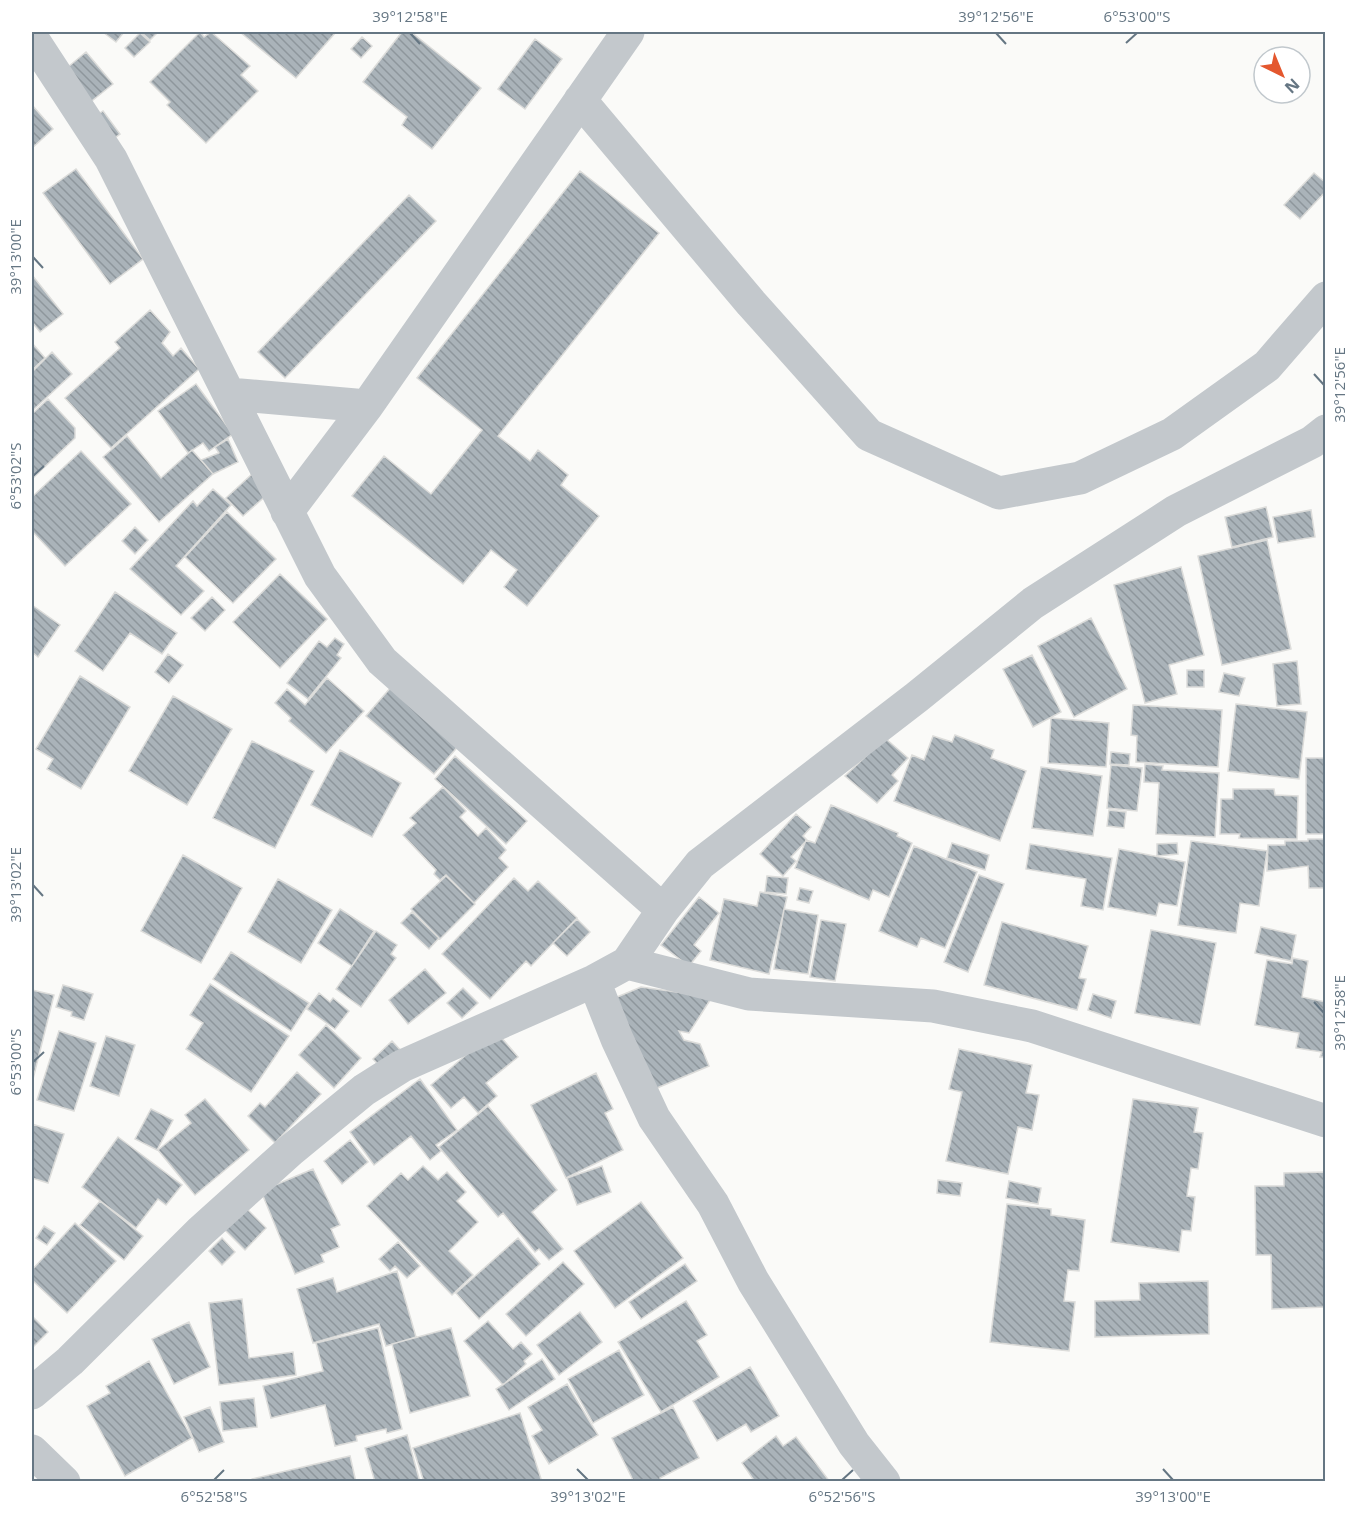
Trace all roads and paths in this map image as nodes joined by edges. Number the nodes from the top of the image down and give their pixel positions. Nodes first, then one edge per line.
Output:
1 (628, 32) edge
2 (32, 38) edge
3 (580, 100) junction
4 (1326, 298) edge
5 (229, 394) junction
6 (367, 406) junction
7 (1321, 439) edge
8 (287, 512) junction
9 (663, 910) junction
10 (627, 963) junction
11 (594, 981) junction
12 (1326, 1121) edge
13 (32, 1393) edge
14 (32, 1451) edge
15 (64, 1482) edge
16 (884, 1482) edge

1 - 3 street
2 - 5 street
3 - 4 street
3 - 6 street
5 - 6 street
5 - 8 street
6 - 8 street
7 - 9 street
8 - 9 street
9 - 10 street
10 - 11 street
10 - 12 street
11 - 13 street
11 - 16 street
14 - 15 street

